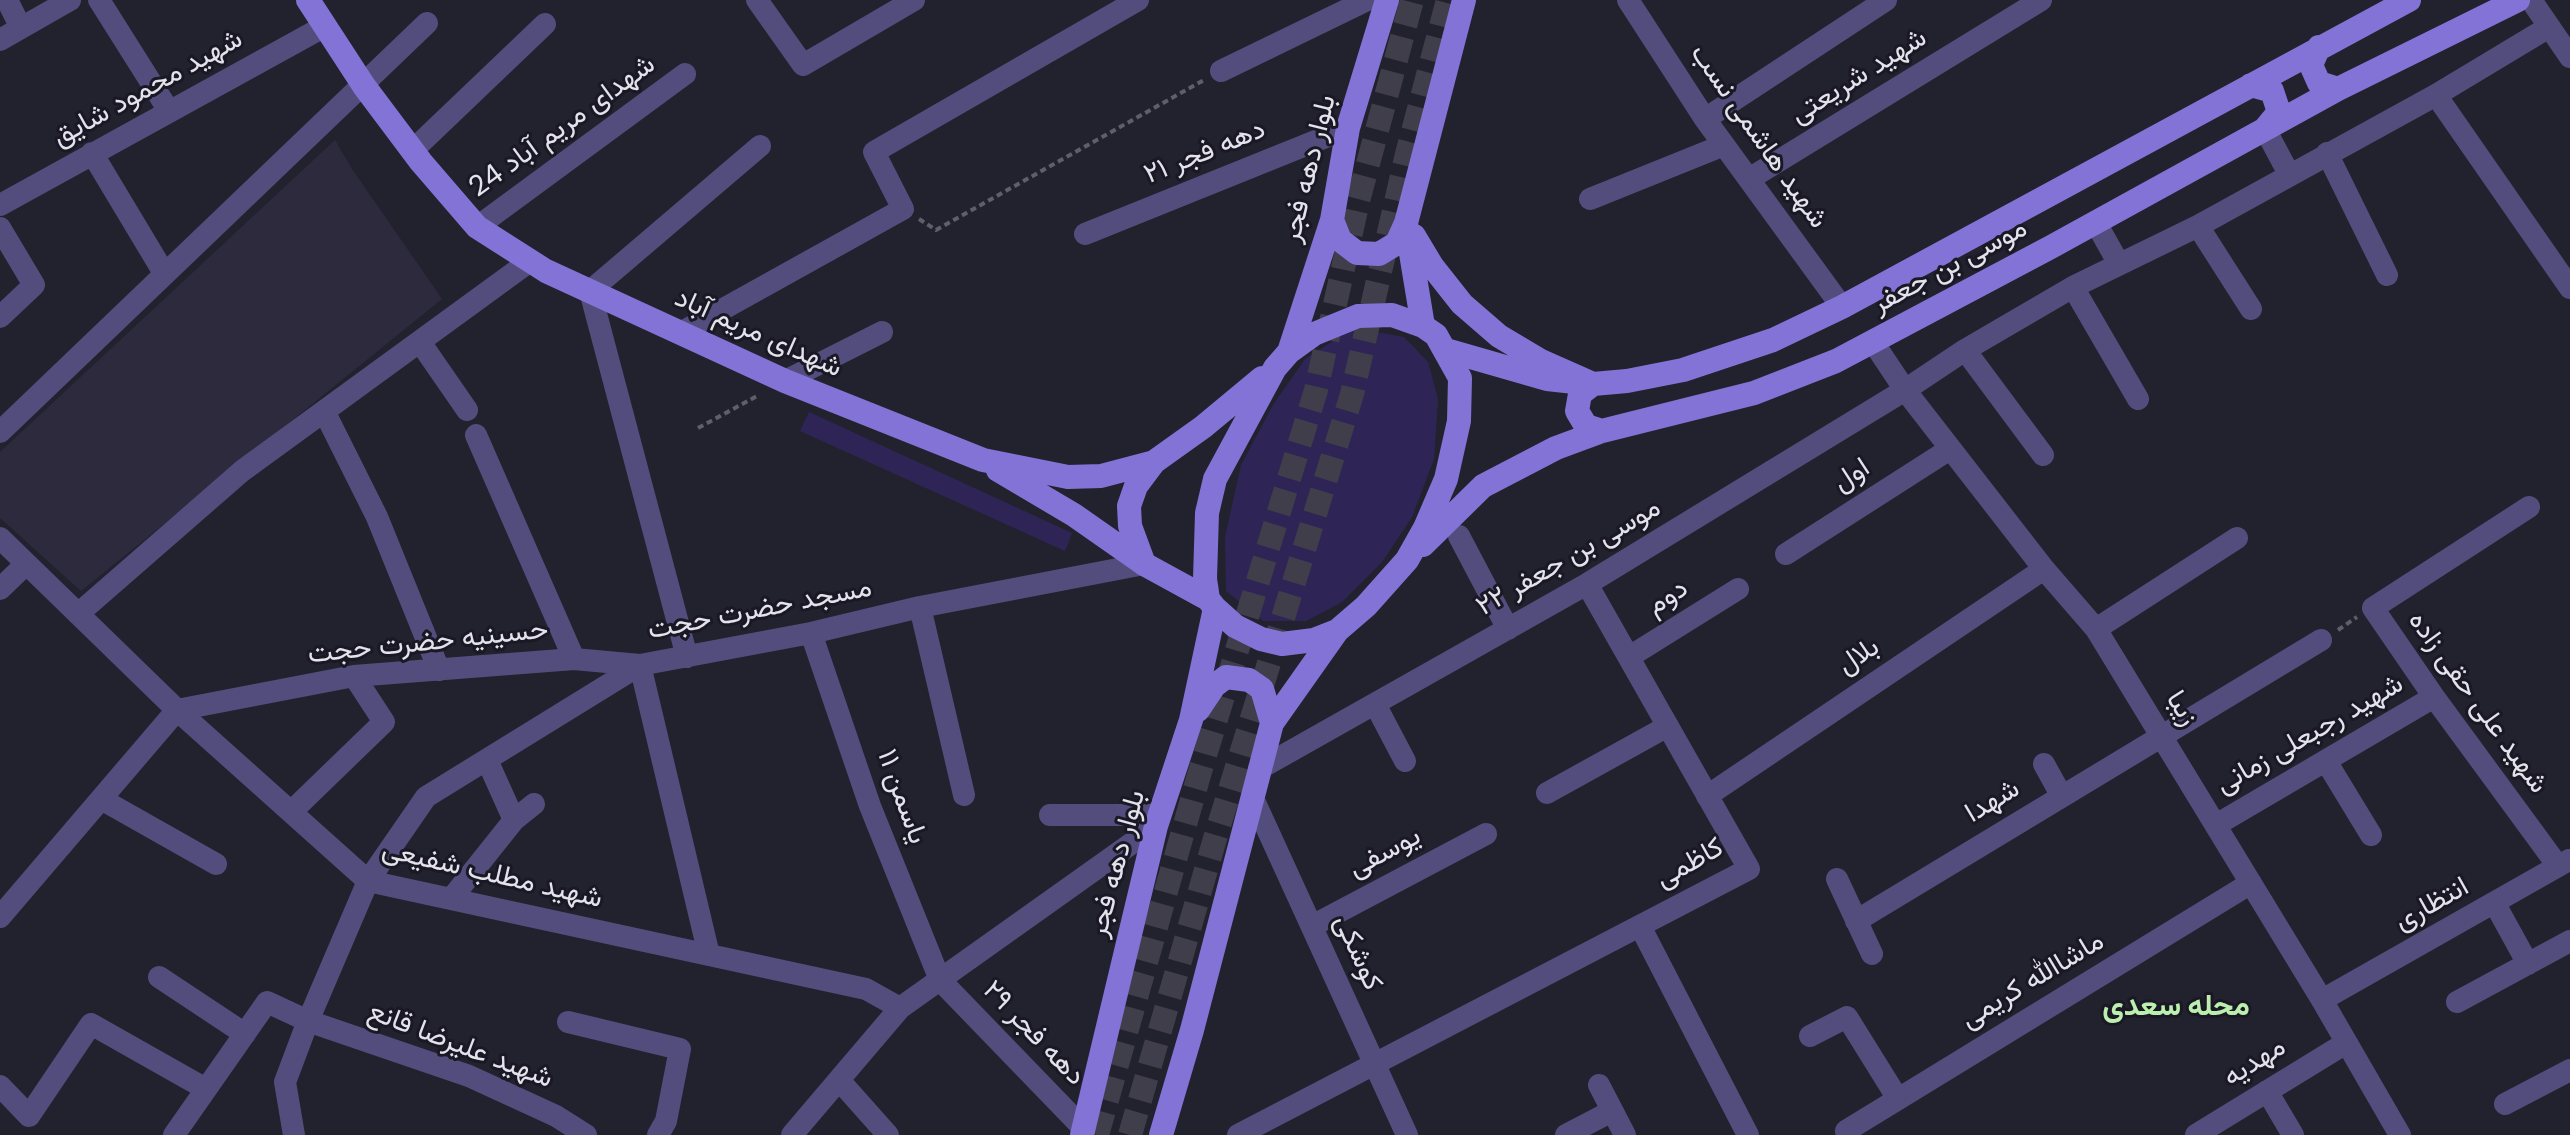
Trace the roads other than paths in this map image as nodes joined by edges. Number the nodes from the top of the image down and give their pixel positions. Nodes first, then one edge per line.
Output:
1 (7, 0) edge
2 (70, 0) edge
3 (99, 0) edge
4 (308, 0) edge
5 (757, 0) edge
6 (914, 0) edge
7 (1138, 0) edge
8 (1367, 0) edge
9 (1387, 0) edge
10 (1464, 0) edge
11 (1886, 0) edge
12 (2041, 0) edge
13 (2409, 0) edge
14 (2518, 0) edge
15 (2531, 0) edge
16 (1632, 1) edge
17 (427, 23) dead end
18 (545, 24) dead end
19 (325, 26) junction
20 (2549, 27) junction
21 (21, 28) junction
22 (0, 40) edge
23 (2319, 47) junction
24 (2570, 57) edge
25 (1221, 71) road end
26 (685, 74) dead end
27 (2251, 85) junction
28 (364, 86) junction
29 (2338, 89) junction
30 (2436, 95) junction
31 (169, 111) junction
32 (1705, 119) junction
33 (1348, 128) junction
34 (2265, 129) junction
35 (1724, 145) junction
36 (760, 146) dead end
37 (412, 151) junction
38 (92, 153) junction
39 (2327, 153) junction
40 (2289, 174) junction
41 (1749, 179) junction
42 (1590, 199) dead end
43 (0, 205) edge
44 (1332, 220) junction
45 (1406, 223) junction
46 (2096, 223) junction
47 (2198, 226) junction
48 (477, 227) junction
49 (0, 228) edge
50 (1085, 234) dead end
51 (530, 261) junction
52 (2119, 264) junction
53 (164, 273) junction
54 (2387, 275) dead end
55 (2073, 287) junction
56 (2570, 288) edge
57 (590, 291) junction
58 (1842, 307) junction
59 (2251, 309) dead end
60 (0, 317) edge
61 (1423, 326) junction
62 (882, 332) dead end
63 (680, 333) junction
64 (420, 342) junction
65 (1873, 342) junction
66 (1446, 350) junction
67 (1965, 350) junction
68 (1282, 360) junction
69 (785, 381) junction
70 (1593, 384) junction
71 (1905, 390) junction
72 (2138, 399) dead end
73 (467, 410) dead end
74 (324, 411) junction
75 (1602, 431) junction
76 (0, 432) edge
77 (476, 435) dead end
78 (1950, 449) junction
79 (2043, 455) dead end
80 (983, 460) junction
81 (1154, 462) junction
82 (2529, 507) dead end
83 (1459, 536) dead end
84 (0, 538) edge
85 (2237, 538) dead end
86 (1786, 554) dead end
87 (1407, 560) junction
88 (26, 564) junction
89 (1144, 564) junction
90 (2044, 569) junction
91 (1587, 584) junction
92 (0, 589) edge
93 (1738, 589) dead end
94 (1211, 604) junction
95 (920, 607) junction
96 (78, 614) junction
97 (1508, 629) junction
98 (2096, 629) junction
99 (1337, 631) junction
100 (811, 633) junction
101 (2321, 640) road end
102 (687, 657) junction
103 (1629, 657) junction
104 (574, 659) junction
105 (640, 665) junction
106 (439, 670) junction
107 (354, 676) junction
108 (2434, 697) junction
109 (1375, 704) junction
110 (177, 710) junction
111 (1191, 720) junction
112 (1272, 723) junction
113 (1668, 726) junction
114 (2161, 734) junction
115 (487, 760) junction
116 (1405, 761) dead end
117 (2326, 761) junction
118 (2044, 764) dead end
119 (1259, 769) junction
120 (1547, 793) dead end
121 (964, 795) dead end
122 (2061, 795) junction
123 (1252, 796) junction
124 (1707, 796) junction
125 (101, 799) junction
126 (534, 804) dead end
127 (291, 812) junction
128 (1050, 815) dead end
129 (514, 820) junction
130 (1158, 820) junction
131 (2216, 825) junction
132 (1486, 834) dead end
133 (2371, 835) dead end
134 (2564, 862) edge
135 (216, 864) dead end
136 (1837, 879) dead end
137 (368, 881) junction
138 (2251, 883) junction
139 (451, 899) junction
140 (2495, 904) junction
141 (0, 917) edge
142 (1856, 921) junction
143 (1312, 926) junction
144 (1640, 926) junction
145 (2570, 941) edge
146 (1872, 954) dead end
147 (709, 955) junction
148 (2528, 964) junction
149 (159, 977) dead end
150 (940, 980) junction
151 (2322, 1000) junction
152 (2457, 1002) dead end
153 (900, 1008) junction
154 (308, 1021) junction
155 (568, 1022) dead end
156 (245, 1034) junction
157 (1810, 1036) dead end
158 (2346, 1043) junction
159 (1374, 1064) junction
160 (2570, 1070) edge
161 (839, 1080) junction
162 (1599, 1085) dead end
163 (0, 1086) edge
164 (206, 1089) junction
165 (2267, 1091) junction
166 (1898, 1099) junction
167 (2505, 1104) dead end
168 (1612, 1111) junction
169 (1083, 1132) edge
170 (1848, 1133) edge
171 (174, 1135) edge
172 (294, 1135) edge
173 (586, 1135) edge
174 (658, 1135) edge
175 (792, 1135) edge
176 (888, 1135) edge
177 (1161, 1135) edge
178 (1238, 1135) edge
179 (1407, 1135) edge
180 (1566, 1135) edge
181 (1625, 1135) edge
182 (1748, 1135) edge
183 (2196, 1135) edge
184 (2293, 1135) edge
185 (2400, 1135) edge

1 - 21 street
2 - 21 street
3 - 31 street
4 - 19 main road, شهدای مریم آباد
5 - 6 street
7 - 63 street
8 - 25 street
9 - 33 main road, بلوار دهه فجر
10 - 45 main road
11 - 32 street
12 - 41 street, شهید شریعتی
13 - 23 main road, موسی بن جعفر
14 - 29 main road, موسی بن جعفر
15 - 20 street
16 - 32 street, شهید هاشمی نسب
17 - 28 street
18 - 37 street
19 - 28 main road, شهدای مریم آباد
19 - 31 street, شهید محمود شایق
20 - 24 street
20 - 30 street, موسی بن جعفر ۲۲
21 - 22 street
23 - 27 main road, موسی بن جعفر
23 - 29 main road
26 - 48 street, 24 شهدای مریم آباد
27 - 34 main road
27 - 58 main road, موسی بن جعفر
28 - 37 main road, شهدای مریم آباد
28 - 53 street
29 - 34 main road, موسی بن جعفر
30 - 39 street, موسی بن جعفر ۲۲
30 - 56 street
31 - 38 street, شهید محمود شایق
32 - 35 street, شهید هاشمی نسب
33 - 44 main road, بلوار دهه فجر
33 - 50 street, دهه فجر ۲۱
34 - 40 street
34 - 46 main road, موسی بن جعفر
35 - 41 street, شهید هاشمی نسب
35 - 42 street
36 - 57 street
37 - 48 main road, شهدای مریم آباد
38 - 43 street, شهید محمود شایق
38 - 53 street
39 - 40 street, موسی بن جعفر ۲۲
39 - 54 street
40 - 47 street, موسی بن جعفر ۲۲
41 - 58 street, شهید هاشمی نسب
44 - 45 main road
44 - 68 main road, بلوار دهه فجر
45 - 61 main road
45 - 70 main road
46 - 52 street
46 - 65 main road, موسی بن جعفر
47 - 52 street, موسی بن جعفر ۲۲
47 - 59 street
48 - 51 main road, شهدای مریم آباد
49 - 60 street
51 - 57 main road, شهدای مریم آباد
51 - 64 street
52 - 55 street, موسی بن جعفر ۲۲
53 - 76 street
55 - 67 street, موسی بن جعفر ۲۲
55 - 72 street
57 - 63 main road, شهدای مریم آباد
57 - 102 street
58 - 70 main road, موسی بن جعفر
61 - 66 main road
61 - 68 main road, شهدای مریم آباد
62 - 69 street
63 - 69 main road, شهدای مریم آباد
64 - 73 street
64 - 74 street
65 - 71 street, زیبا
65 - 75 main road, موسی بن جعفر
66 - 70 main road, موسی بن جعفر
66 - 87 main road
67 - 71 street, موسی بن جعفر ۲۲
67 - 79 street
68 - 81 main road, شهدای مریم آباد
68 - 94 main road, بلوار دهه فجر
69 - 80 main road, شهدای مریم آباد
70 - 75 main road
71 - 78 street, زیبا
71 - 91 street, موسی بن جعفر ۲۲
74 - 96 street
74 - 106 street
75 - 87 main road, موسی بن جعفر
77 - 104 street
78 - 86 street, اول
78 - 90 street, زیبا
80 - 81 main road, شهدای مریم آباد
80 - 89 main road
81 - 89 main road
82 - 108 street, شهید علی حقی زاده
83 - 97 street
84 - 88 street, شهید مطلب شفیعی
85 - 98 street
87 - 99 main road
88 - 92 street
88 - 96 street, شهید مطلب شفیعی
89 - 94 main road
89 - 95 street, مسجد حضرت حجت
90 - 98 street, زیبا
90 - 124 street, بلال
91 - 97 street, موسی بن جعفر ۲۲
91 - 103 street, کاظمی
93 - 103 street, دوم
94 - 99 main road
94 - 111 main road, بلوار دهه فجر
95 - 100 street, مسجد حضرت حجت
95 - 121 street
96 - 110 street, شهید مطلب شفیعی
97 - 109 street, موسی بن جعفر ۲۲
98 - 114 street, زیبا
99 - 112 main road
100 - 102 street, مسجد حضرت حجت
100 - 150 street, یاسمن ۱۱
101 - 114 street, شهدا
102 - 105 street, مسجد حضرت حجت
103 - 113 street, کاظمی
104 - 105 street, حسینیه حضرت حجت
104 - 106 street, حسینیه حضرت حجت
105 - 115 street, مسجد حضرت حجت
105 - 147 street
106 - 107 street, حسینیه حضرت حجت
107 - 110 street, حسینیه حضرت حجت
107 - 127 street
108 - 117 street, شهید رجبعلی زمانی
108 - 134 street, شهید علی حقی زاده
109 - 116 street
109 - 119 street, موسی بن جعفر ۲۲
110 - 125 street
110 - 127 street, شهید مطلب شفیعی
111 - 112 main road
111 - 130 main road, بلوار دهه فجر
112 - 119 main road
113 - 120 street
113 - 124 street, کاظمی
114 - 122 street, شهدا
114 - 131 street, زیبا
115 - 129 street
115 - 137 street, مسجد حضرت حجت
117 - 131 street, شهید رجبعلی زمانی
117 - 133 street
118 - 122 street
119 - 123 main road
122 - 142 street, شهدا
123 - 143 street, کوشکی
123 - 177 main road
124 - 144 street, کاظمی
125 - 135 street
125 - 141 street
126 - 129 street
127 - 137 street, شهید مطلب شفیعی
128 - 130 street
129 - 139 street
130 - 150 street
130 - 169 main road, بلوار دهه فجر
131 - 138 street, زیبا
132 - 143 street, یوسفی
134 - 140 street, انتظاری
136 - 142 street
137 - 139 street, شهید مطلب شفیعی
137 - 154 street, مسجد حضرت حجت
138 - 151 street, زیبا
138 - 166 street, ماشاالله کریمی
139 - 147 street, شهید مطلب شفیعی
140 - 148 street
140 - 151 street, انتظاری
142 - 146 street
143 - 159 street, کوشکی
144 - 159 street, کاظمی
144 - 182 street
145 - 148 street
147 - 153 street, شهید مطلب شفیعی
148 - 152 street
149 - 156 street
150 - 153 street
150 - 169 street, دهه فجر ۲۹
151 - 158 street, زیبا
153 - 161 street
154 - 156 street, شهید علیرضا قانع
154 - 172 street, مسجد حضرت حجت
154 - 173 street, شهید علیرضا قانع
155 - 174 street
156 - 164 street
157 - 166 street
158 - 165 street, مهدیه
158 - 185 street, زیبا
159 - 178 street, کاظمی
159 - 179 street, کوشکی
160 - 167 street
161 - 175 street
161 - 176 street
162 - 168 street
163 - 164 street
164 - 171 street
165 - 183 street, مهدیه
165 - 184 street
166 - 170 street, ماشاالله کریمی
168 - 180 street
168 - 181 street

